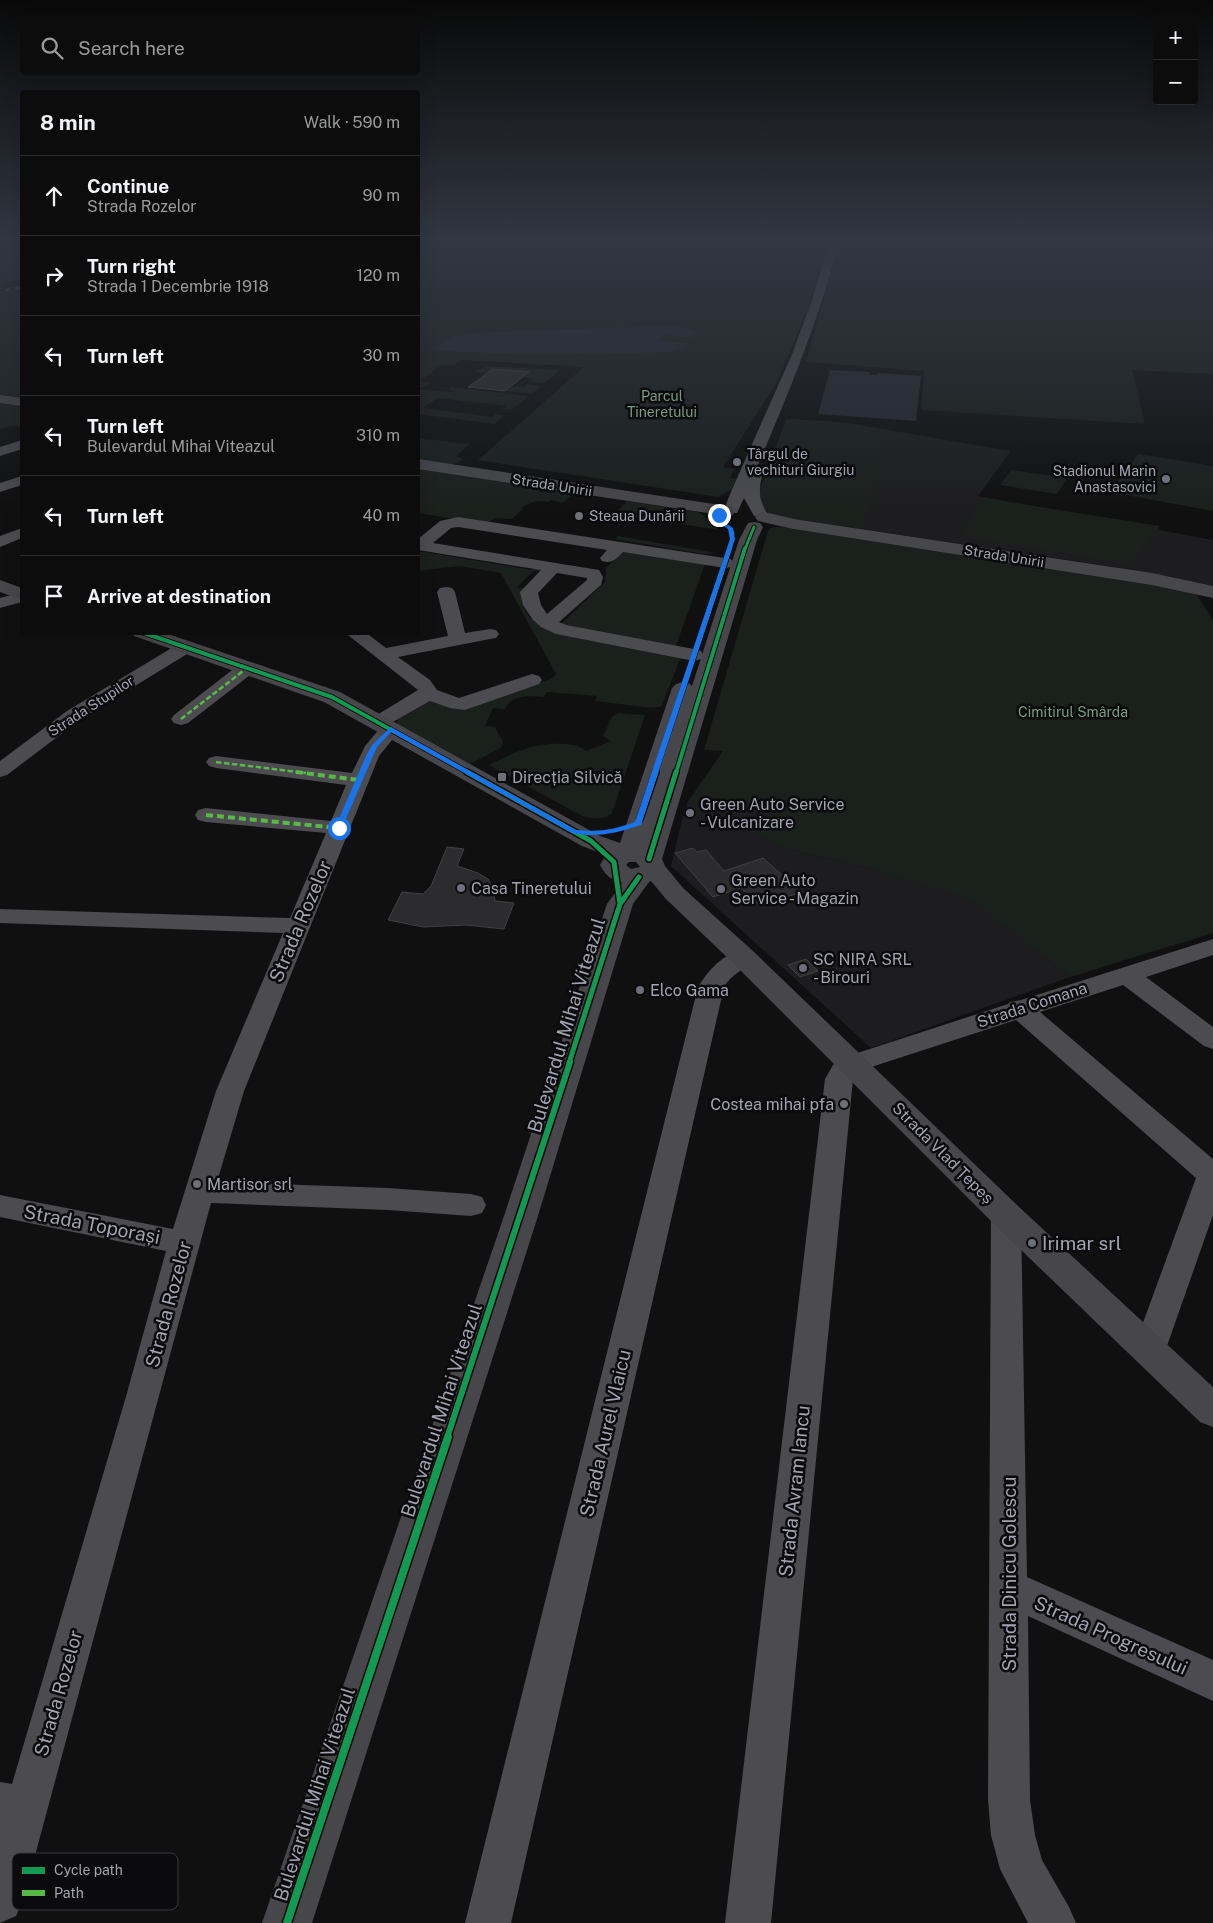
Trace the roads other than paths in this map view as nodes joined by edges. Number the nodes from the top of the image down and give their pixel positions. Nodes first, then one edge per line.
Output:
1 (806, 332) edge
2 (0, 399) edge
3 (20, 402) edge
4 (770, 424) junction
5 (20, 445) edge
6 (1, 452) edge
7 (20, 457) edge
8 (420, 464) edge
9 (20, 482) edge
10 (0, 488) edge
11 (726, 516) junction
12 (759, 521) junction
13 (504, 529) junction
14 (20, 534) edge
15 (564, 539) junction
16 (0, 542) edge
17 (420, 544) edge
18 (420, 546) edge
19 (619, 547) junction
20 (474, 554) junction
21 (725, 563) junction
22 (535, 564) junction
23 (553, 568) junction
24 (593, 574) junction
25 (0, 586) edge
26 (446, 592) dead end
27 (1213, 592) edge
28 (20, 594) edge
29 (20, 596) edge
30 (0, 603) edge
31 (547, 623) junction
32 (490, 634) dead end
33 (150, 635) edge
34 (357, 635) edge
35 (458, 640) junction
36 (186, 647) junction
37 (384, 654) junction
38 (694, 655) junction
39 (247, 668) junction
40 (532, 680) dead end
41 (428, 692) junction
42 (181, 719) dead end
43 (385, 725) junction
44 (216, 762) dead end
45 (0, 771) edge
46 (359, 780) junction
47 (206, 815) dead end
48 (638, 823) junction
49 (339, 828) junction
50 (582, 836) junction
51 (632, 870) junction
52 (0, 916) edge
53 (298, 926) junction
54 (1213, 947) edge
55 (743, 957) junction
56 (1127, 974) junction
57 (1019, 1008) junction
58 (1213, 1040) edge
59 (852, 1064) junction
60 (1212, 1174) edge
61 (199, 1192) junction
62 (471, 1205) dead end
63 (0, 1206) edge
64 (1006, 1215) junction
65 (184, 1243) junction
66 (1150, 1350) junction
67 (1213, 1411) edge
68 (1009, 1588) junction
69 (1213, 1681) edge
70 (13, 1806) edge
71 (0, 1900) edge
72 (287, 1923) edge
73 (488, 1923) edge
74 (748, 1923) edge
75 (1053, 1923) edge

1 - 4 street
2 - 3 main road
4 - 11 street
4 - 12 street
5 - 6 street
6 - 7 street
8 - 11 main road, Strada Unirii
9 - 10 street
11 - 12 main road, Strada Unirii
11 - 21 main road, Bulevardul Mihai Viteazul
12 - 27 main road, Strada Unirii
12 - 51 main road, Bulevardul Mihai Viteazul
13 - 15 street
13 - 17 street
13 - 20 street
14 - 16 street
15 - 19 street
15 - 22 street
18 - 20 street
19 - 21 street
19 - 24 street
20 - 22 street
21 - 38 main road, Bulevardul Mihai Viteazul
22 - 23 street
23 - 24 street
23 - 31 street
24 - 31 street
25 - 28 main road
26 - 35 street
29 - 30 street
31 - 38 street
32 - 35 street
33 - 36 main road
34 - 37 street
35 - 37 street
36 - 39 main road
36 - 45 street, Strada Stupilor
37 - 41 street
38 - 48 main road, Bulevardul Mihai Viteazul
39 - 42 street
39 - 43 main road
40 - 41 street
41 - 43 street, Strada Rozelor
43 - 46 street, Strada Rozelor
43 - 50 main road
44 - 46 street
46 - 49 street, Strada Rozelor
47 - 49 street
48 - 50 main road
48 - 51 main road, Bulevardul Mihai Viteazul
49 - 53 street, Strada Rozelor
50 - 51 main road, Strada Vlad Țepeș
51 - 55 main road, Strada Vlad Țepeș
51 - 72 main road, Bulevardul Mihai Viteazul
52 - 53 street
53 - 61 street, Strada Rozelor
54 - 56 street, Strada Comana
55 - 59 main road, Strada Vlad Țepeș
55 - 73 street, Strada Aurel Vlaicu
56 - 57 street, Strada Comana
56 - 58 street
57 - 59 street, Strada Comana
57 - 60 street
59 - 64 main road, Strada Vlad Țepeș
59 - 74 street, Strada Avram Iancu
60 - 66 street
61 - 62 street
61 - 65 street, Strada Rozelor
63 - 65 street, Strada Toporași
64 - 66 main road, Strada Vlad Țepeș
64 - 68 street, Strada Dinicu Golescu
65 - 70 street, Strada Rozelor
66 - 67 main road, Strada Vlad Țepeș
68 - 69 street, Strada Progresului
68 - 75 street, Strada Dinicu Golescu
70 - 71 street, Strada Rozelor

